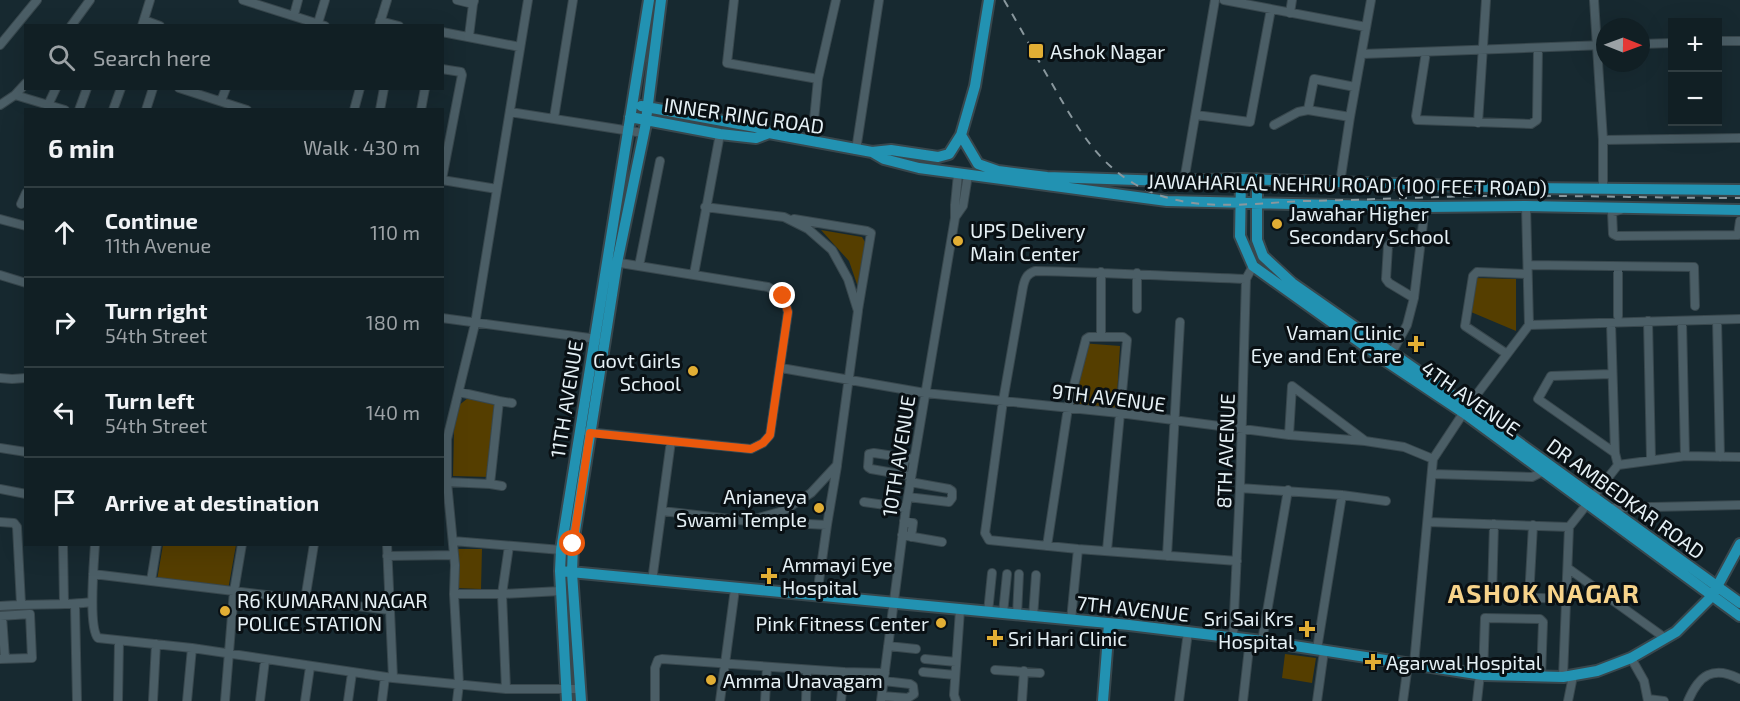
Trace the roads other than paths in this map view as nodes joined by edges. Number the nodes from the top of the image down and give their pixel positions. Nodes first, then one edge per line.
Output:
1 (37, 0) edge
2 (90, 0) edge
3 (150, 0) edge
4 (243, 0) edge
5 (298, 0) edge
6 (325, 0) edge
7 (387, 0) edge
8 (457, 0) edge
9 (528, 0) edge
10 (573, 0) edge
11 (734, 0) edge
12 (836, 0) edge
13 (879, 0) edge
14 (989, 0) edge
15 (1215, 0) edge
16 (1224, 0) edge
17 (1292, 0) edge
18 (1371, 0) edge
19 (1486, 0) edge
20 (1594, 0) edge
21 (655, 1) edge
22 (474, 2) edge
23 (1271, 9) junction
24 (1290, 13) junction
25 (294, 15) junction
26 (143, 23) edge
27 (379, 23) edge
28 (72, 24) edge
29 (322, 24) edge
30 (1366, 27) junction
31 (444, 32) edge
32 (469, 36) junction
33 (1722, 41) edge
34 (1740, 41) edge
35 (1668, 43) edge
36 (1650, 44) edge
37 (0, 45) edge
38 (1596, 46) joint
39 (520, 47) junction
40 (1538, 49) junction
41 (1484, 50) junction
42 (1426, 52) junction
43 (1362, 54) junction
44 (444, 69) edge
45 (1598, 72) edge
46 (818, 79) junction
47 (24, 85) edge
48 (1356, 87) junction
49 (56, 90) edge
50 (86, 90) edge
51 (120, 90) edge
52 (152, 90) edge
53 (185, 90) edge
54 (225, 90) edge
55 (359, 90) edge
56 (384, 90) edge
57 (425, 90) edge
58 (15, 95) junction
59 (221, 101) junction
60 (0, 105) edge
61 (632, 105) junction
62 (52, 107) edge
63 (648, 107) junction
64 (80, 108) edge
65 (114, 108) edge
66 (147, 108) edge
67 (241, 108) edge
68 (355, 108) edge
69 (380, 108) edge
70 (421, 108) edge
71 (1308, 110) junction
72 (510, 112) junction
73 (1196, 116) junction
74 (630, 117) junction
75 (1350, 117) junction
76 (554, 118) junction
77 (814, 120) dead end
78 (1478, 123) junction
79 (1274, 124) dead end
80 (648, 126) junction
81 (628, 131) junction
82 (769, 133) junction
83 (720, 134) junction
84 (961, 135) junction
85 (1740, 138) edge
86 (1603, 140) junction
87 (856, 150) junction
88 (872, 152) junction
89 (660, 160) dead end
90 (919, 168) joint
91 (444, 170) edge
92 (963, 175) junction
93 (1241, 179) junction
94 (444, 180) edge
95 (1257, 180) junction
96 (1184, 181) junction
97 (1340, 183) junction
98 (1603, 188) junction
99 (497, 189) junction
100 (1740, 190) edge
101 (24, 197) edge
102 (1241, 201) junction
103 (1256, 202) junction
104 (21, 204) dead end
105 (1526, 206) junction
106 (705, 207) junction
107 (1425, 207) junction
108 (1632, 209) junction
109 (1740, 212) edge
110 (784, 217) junction
111 (0, 219) edge
112 (1740, 221) edge
113 (24, 225) edge
114 (1421, 242) junction
115 (612, 262) junction
116 (639, 266) junction
117 (1252, 266) junction
118 (1704, 266) dead end
119 (1618, 267) junction
120 (1694, 267) junction
121 (1527, 269) junction
122 (1101, 272) junction
123 (1137, 273) junction
124 (0, 274) edge
125 (693, 274) junction
126 (1246, 279) junction
127 (24, 282) edge
128 (1414, 298) junction
129 (1695, 306) dead end
130 (1137, 309) dead end
131 (858, 312) junction
132 (1618, 316) dead end
133 (444, 318) edge
134 (1740, 319) edge
135 (1717, 320) junction
136 (1648, 321) junction
137 (1682, 321) junction
138 (1180, 322) dead end
139 (1611, 323) junction
140 (475, 324) junction
141 (1529, 325) junction
142 (1101, 336) junction
143 (593, 339) junction
144 (605, 340) junction
145 (1392, 352) junction
146 (1507, 354) junction
147 (781, 368) junction
148 (1611, 374) junction
149 (0, 378) edge
150 (24, 378) edge
151 (848, 379) junction
152 (459, 392) junction
153 (925, 393) junction
154 (499, 401) junction
155 (1003, 401) junction
156 (512, 403) dead end
157 (1068, 408) junction
158 (1466, 410) junction
159 (1119, 413) junction
160 (1176, 422) junction
161 (1242, 429) junction
162 (584, 432) junction
163 (1289, 435) junction
164 (445, 439) edge
165 (671, 441) junction
166 (1365, 441) junction
167 (0, 448) edge
168 (24, 452) edge
169 (1615, 453) junction
170 (1685, 456) junction
171 (1719, 457) junction
172 (1740, 457) edge
173 (910, 458) junction
174 (1433, 459) junction
175 (1651, 459) junction
176 (837, 465) junction
177 (1618, 465) junction
178 (1542, 472) junction
179 (1432, 474) junction
180 (908, 478) junction
181 (447, 482) junction
182 (490, 484) junction
183 (502, 486) dead end
184 (1240, 488) junction
185 (0, 489) edge
186 (1288, 490) junction
187 (24, 494) edge
188 (1342, 495) junction
189 (908, 497) junction
190 (1386, 501) dead end
191 (1591, 501) junction
192 (864, 502) dead end
193 (1740, 505) edge
194 (906, 508) junction
195 (1609, 508) junction
196 (662, 511) junction
197 (748, 521) junction
198 (904, 521) junction
199 (0, 522) edge
200 (1428, 522) junction
201 (1494, 524) junction
202 (827, 525) junction
203 (1533, 525) junction
204 (1569, 527) junction
205 (902, 535) junction
206 (911, 537) junction
207 (453, 541) junction
208 (942, 542) dead end
209 (1740, 544) edge
210 (63, 546) edge
211 (94, 546) edge
212 (157, 546) edge
213 (242, 546) edge
214 (314, 546) edge
215 (387, 546) edge
216 (509, 546) junction
217 (1047, 546) junction
218 (1078, 549) junction
219 (561, 550) junction
220 (1107, 550) junction
221 (454, 555) junction
222 (387, 556) junction
223 (1167, 556) junction
224 (1238, 561) junction
225 (1569, 569) junction
226 (560, 572) junction
227 (572, 573) junction
228 (992, 573) dead end
229 (93, 574) junction
230 (1007, 574) dead end
231 (1019, 574) dead end
232 (1036, 575) dead end
233 (151, 580) junction
234 (652, 581) junction
235 (735, 589) junction
236 (234, 591) junction
237 (561, 591) junction
238 (1715, 592) junction
239 (454, 594) junction
240 (502, 594) junction
241 (817, 595) junction
242 (1529, 598) junction
243 (1565, 599) junction
244 (305, 600) junction
245 (93, 602) junction
246 (892, 603) junction
247 (1740, 603) edge
248 (21, 604) junction
249 (64, 604) junction
250 (75, 605) junction
251 (0, 606) edge
252 (390, 610) junction
253 (960, 610) junction
254 (988, 612) junction
255 (1003, 613) junction
256 (1017, 615) junction
257 (1, 616) edge
258 (1740, 616) edge
259 (1033, 617) junction
260 (1071, 620) junction
261 (1109, 624) junction
262 (1188, 632) junction
263 (1233, 637) junction
264 (1665, 638) junction
265 (1250, 639) junction
266 (119, 640) junction
267 (1262, 641) junction
268 (156, 644) junction
269 (888, 646) junction
270 (192, 648) junction
271 (916, 650) dead end
272 (1320, 650) junction
273 (228, 654) junction
274 (1631, 658) junction
275 (2, 659) edge
276 (925, 659) dead end
277 (265, 660) junction
278 (956, 662) junction
279 (726, 663) junction
280 (1411, 664) junction
281 (310, 667) junction
282 (767, 667) junction
283 (807, 670) junction
284 (995, 670) dead end
285 (1024, 671) junction
286 (844, 672) junction
287 (923, 672) dead end
288 (352, 673) junction
289 (1040, 673) dead end
290 (1482, 674) junction
291 (955, 675) junction
292 (389, 677) junction
293 (884, 677) junction
294 (1541, 677) junction
295 (1568, 677) junction
296 (1740, 679) edge
297 (459, 684) junction
298 (506, 689) junction
299 (581, 695) edge
300 (567, 696) edge
301 (881, 698) edge
302 (1648, 700) edge
303 (77, 701) edge
304 (118, 701) edge
305 (153, 701) edge
306 (187, 701) edge
307 (225, 701) edge
308 (260, 701) edge
309 (305, 701) edge
310 (348, 701) edge
311 (382, 701) edge
312 (457, 701) edge
313 (656, 701) edge
314 (720, 701) edge
315 (765, 701) edge
316 (806, 701) edge
317 (841, 701) edge
318 (956, 701) edge
319 (1022, 701) edge
320 (1102, 701) edge
321 (1179, 701) edge
322 (1243, 701) edge
323 (1317, 701) edge
324 (1403, 701) edge
325 (1477, 701) edge
326 (1568, 701) edge
327 (1664, 701) edge
328 (1688, 701) edge

1 - 37 street
2 - 28 street
3 - 26 street
4 - 25 street
5 - 25 street
6 - 29 street
7 - 27 street
8 - 22 street
9 - 39 street
10 - 76 street
11 - 46 street
12 - 46 street
13 - 87 street
14 - 84 main road, INNER RING ROAD
15 - 73 street
16 - 23 street
17 - 24 street
18 - 30 street
19 - 41 street
20 - 38 street
21 - 61 main road, 11TH AVENUE
21 - 63 main road, INNER RING ROAD
22 - 32 street
23 - 24 street
23 - 73 street
24 - 30 street
25 - 29 street
30 - 43 street
31 - 32 street
32 - 39 street
33 - 34 street
35 - 36 street
38 - 40 street
39 - 72 street
40 - 41 street
40 - 78 street
41 - 42 street
41 - 78 street
42 - 43 street
42 - 78 street
43 - 48 street
44 - 91 street
45 - 86 street
46 - 77 street
47 - 58 street
48 - 71 street
48 - 75 street
49 - 62 street
50 - 64 street
51 - 65 street
52 - 66 street
53 - 59 street
54 - 59 street
55 - 68 street
56 - 69 street
57 - 70 street
58 - 60 street
58 - 62 street
59 - 67 street
61 - 63 main road, INNER RING ROAD
61 - 74 main road, 11TH AVENUE
63 - 80 main road, INNER RING ROAD
63 - 82 main road
71 - 75 street
71 - 79 street
72 - 76 street
72 - 99 street
73 - 96 street
74 - 80 main road, INNER RING ROAD
74 - 81 main road, 11TH AVENUE
75 - 97 street
76 - 81 street
80 - 81 street
80 - 83 main road, INNER RING ROAD
80 - 115 main road, 11TH AVENUE
81 - 115 main road, 11TH AVENUE
82 - 83 main road, INNER RING ROAD
82 - 87 main road, INNER RING ROAD
83 - 106 street
84 - 88 main road, INNER RING ROAD
84 - 96 main road, JAWAHARLAL NEHRU ROAD (100 FEET ROAD)
85 - 86 street
86 - 98 street
87 - 88 main road, INNER RING ROAD
88 - 90 main road, INNER RING ROAD
89 - 116 street
90 - 92 main road, JAWAHARLAL NEHRU ROAD (100 FEET ROAD)
92 - 102 main road, JAWAHARLAL NEHRU ROAD (100 FEET ROAD)
92 - 153 street, 10TH AVENUE
93 - 95 main road, JAWAHARLAL NEHRU ROAD (100 FEET ROAD)
93 - 96 main road, JAWAHARLAL NEHRU ROAD (100 FEET ROAD)
93 - 102 main road
94 - 99 street
95 - 97 main road, JAWAHARLAL NEHRU ROAD (100 FEET ROAD)
95 - 103 main road, DR AMBEDKAR ROAD
97 - 98 main road, JAWAHARLAL NEHRU ROAD (100 FEET ROAD)
98 - 100 main road, JAWAHARLAL NEHRU ROAD (100 FEET ROAD)
99 - 140 street
101 - 104 street
102 - 103 main road, JAWAHARLAL NEHRU ROAD (100 FEET ROAD)
102 - 117 main road
103 - 107 main road, JAWAHARLAL NEHRU ROAD (100 FEET ROAD)
103 - 145 main road, DR AMBEDKAR ROAD
105 - 107 main road, JAWAHARLAL NEHRU ROAD (100 FEET ROAD)
105 - 108 main road, JAWAHARLAL NEHRU ROAD (100 FEET ROAD)
105 - 121 street
106 - 110 street
106 - 125 street
107 - 114 street
108 - 109 main road, JAWAHARLAL NEHRU ROAD (100 FEET ROAD)
108 - 112 street
110 - 131 street
110 - 131 street
111 - 113 street
114 - 128 street
114 - 128 street
115 - 116 street
115 - 143 main road, 11TH AVENUE
115 - 144 main road, 11TH AVENUE
116 - 125 street
117 - 126 street, 8TH AVENUE
117 - 158 main road, 4TH AVENUE
118 - 120 street
119 - 120 street
119 - 121 street
119 - 132 street
120 - 129 street
121 - 141 street
121 - 146 street
122 - 123 street
122 - 142 street
122 - 155 street
123 - 126 street
123 - 130 street
124 - 127 street
125 - 147 street
126 - 161 street, 8TH AVENUE
128 - 145 street
131 - 151 street
133 - 140 street
134 - 135 street
135 - 137 street
135 - 171 street
136 - 137 street
136 - 139 street
136 - 175 street
137 - 170 street
138 - 160 street
139 - 141 street
139 - 148 street
140 - 143 street
140 - 152 street
141 - 146 street
142 - 157 street
142 - 159 street
143 - 144 street
143 - 162 main road, 11TH AVENUE
144 - 162 main road, 11TH AVENUE
145 - 158 main road, DR AMBEDKAR ROAD
146 - 158 street
147 - 151 street, 9TH AVENUE
147 - 165 street
148 - 169 street
148 - 169 street
149 - 150 street
151 - 153 street, 9TH AVENUE
151 - 176 street
152 - 154 street
152 - 164 street
153 - 155 street, 9TH AVENUE
153 - 173 street, 10TH AVENUE
154 - 156 street
154 - 182 street
155 - 157 street, 9TH AVENUE
155 - 217 street
157 - 159 street, 9TH AVENUE
157 - 217 street
158 - 174 street
158 - 178 main road, 4TH AVENUE
158 - 191 main road, DR AMBEDKAR ROAD
159 - 160 street, 9TH AVENUE
159 - 220 street
160 - 161 street, 9TH AVENUE
160 - 223 street
161 - 163 street, 9TH AVENUE
161 - 184 street, 8TH AVENUE
162 - 165 street
162 - 219 main road, 11TH AVENUE
162 - 227 main road, 11TH AVENUE
163 - 166 street, 9TH AVENUE
163 - 166 street
164 - 181 street
165 - 196 street
166 - 174 street, 9TH AVENUE
167 - 168 street
169 - 177 street
170 - 171 street
170 - 175 street
171 - 172 street
173 - 180 street, 10TH AVENUE
173 - 180 street
174 - 179 street
175 - 177 street
176 - 197 street
176 - 202 street
177 - 191 street
178 - 179 street
178 - 191 main road, 4TH AVENUE
179 - 200 street
180 - 189 street, 10TH AVENUE
180 - 189 street
181 - 182 street
181 - 207 street
182 - 183 street
184 - 186 street
184 - 224 street, 8TH AVENUE
185 - 187 street
186 - 188 street
186 - 267 street
188 - 190 street
188 - 272 street
189 - 194 street, 10TH AVENUE
191 - 195 main road, DR AMBEDKAR ROAD
191 - 204 street
191 - 238 main road, 4TH AVENUE
192 - 194 street
193 - 195 street
194 - 198 street, 10TH AVENUE
195 - 238 main road, DR AMBEDKAR ROAD
196 - 197 street
196 - 234 street
197 - 202 street
198 - 205 street, 10TH AVENUE
198 - 206 street
199 - 248 street
200 - 201 street
200 - 280 street
201 - 203 street
201 - 242 street
202 - 241 street
203 - 204 street
203 - 242 street
204 - 225 street
205 - 206 street
205 - 246 street, 10TH AVENUE
206 - 208 street
207 - 216 street
207 - 221 street
209 - 238 main road, 7TH AVENUE
210 - 249 street
211 - 229 street
212 - 233 street
213 - 236 street
214 - 244 street
215 - 222 street
216 - 219 street
216 - 240 street
217 - 218 street
218 - 220 street
218 - 260 street
219 - 226 main road, 11TH AVENUE
220 - 223 street
221 - 222 street
221 - 239 street
222 - 252 street
223 - 224 street
224 - 263 street, 8TH AVENUE
225 - 243 street
225 - 264 street
226 - 227 main road, 7TH AVENUE
226 - 237 main road, 11TH AVENUE
227 - 234 main road, 7TH AVENUE
227 - 299 main road, 11TH AVENUE
228 - 254 street
229 - 233 street
229 - 245 street
230 - 255 street
231 - 256 street
232 - 259 street
233 - 236 street
234 - 235 main road, 7TH AVENUE
235 - 241 main road, 7TH AVENUE
235 - 279 street
236 - 244 street
236 - 273 street
237 - 240 street
237 - 300 main road, 11TH AVENUE
238 - 247 main road, DR AMBEDKAR ROAD
238 - 258 main road, 4TH AVENUE
238 - 264 main road, 7TH AVENUE
239 - 240 street
239 - 297 street
240 - 298 street
241 - 246 main road, 7TH AVENUE
242 - 243 street
243 - 295 street
244 - 252 street
245 - 250 street
245 - 266 street
246 - 253 main road, 7TH AVENUE
246 - 269 street, 10TH AVENUE
248 - 249 street
248 - 251 street
249 - 250 street
250 - 303 street
252 - 292 street
253 - 254 main road, 7TH AVENUE
253 - 278 street
254 - 255 main road, 7TH AVENUE
255 - 256 main road, 7TH AVENUE
256 - 259 main road, 7TH AVENUE
257 - 275 street
257 - 275 street
259 - 260 main road, 7TH AVENUE
260 - 261 main road, 7TH AVENUE
261 - 262 main road, 7TH AVENUE
261 - 320 main road
262 - 263 main road, 7TH AVENUE
262 - 321 street
263 - 265 main road, 7TH AVENUE
264 - 274 main road, 7TH AVENUE
265 - 267 main road, 7TH AVENUE
265 - 322 street
266 - 268 street
266 - 304 street
267 - 272 main road, 7TH AVENUE
268 - 270 street
268 - 305 street
269 - 271 street
269 - 293 street, 10TH AVENUE
270 - 273 street
270 - 306 street
272 - 280 main road, 7TH AVENUE
272 - 323 street
273 - 277 street
273 - 307 street
274 - 295 main road, 7TH AVENUE
274 - 302 street
276 - 278 street
277 - 281 street
277 - 308 street
278 - 291 street
279 - 282 street
279 - 313 street
279 - 314 street
280 - 290 main road, 7TH AVENUE
280 - 324 street
281 - 288 street
281 - 309 street
282 - 283 street
282 - 315 street
283 - 286 street
283 - 316 street
284 - 285 street
285 - 289 street
285 - 319 street
286 - 293 street
286 - 317 street
287 - 291 street
288 - 292 street
288 - 310 street
290 - 294 main road, 7TH AVENUE
290 - 294 street
290 - 325 street
291 - 318 street
292 - 297 street
292 - 311 street
293 - 301 street, 10TH AVENUE
293 - 301 street
294 - 295 main road, 7TH AVENUE
295 - 326 street
296 - 328 street
297 - 298 street
297 - 312 street
298 - 300 street
299 - 300 street
302 - 327 street

